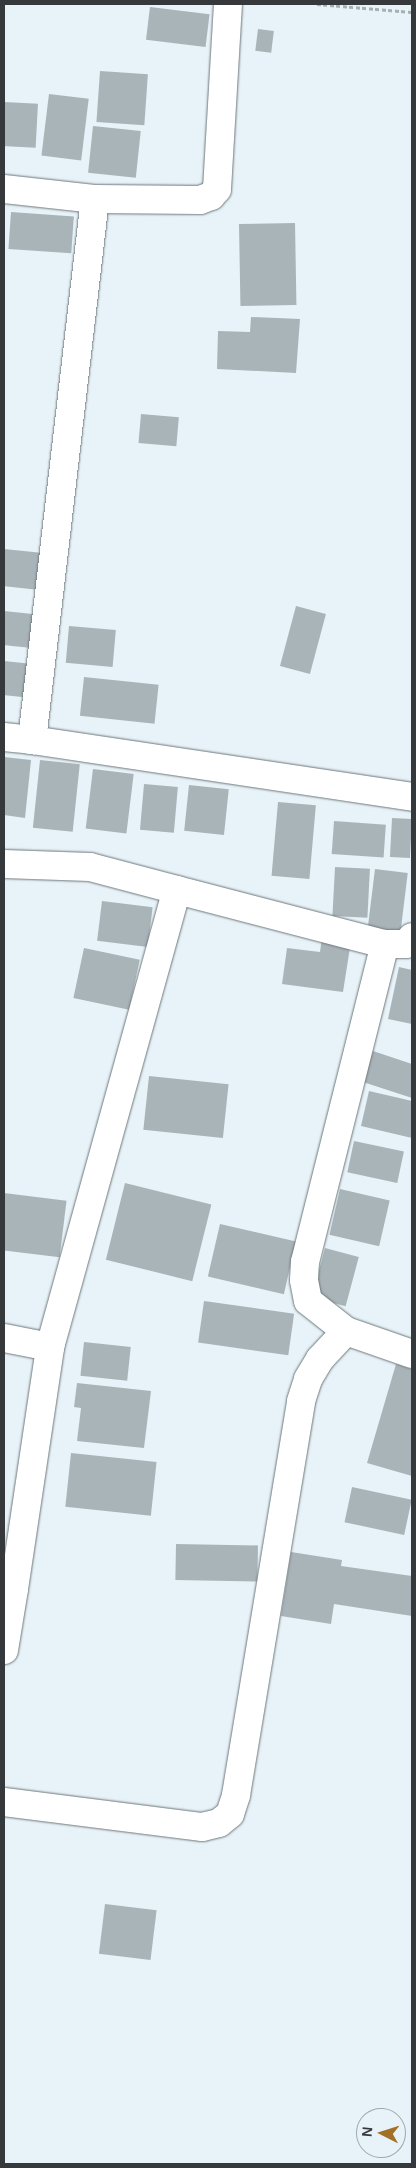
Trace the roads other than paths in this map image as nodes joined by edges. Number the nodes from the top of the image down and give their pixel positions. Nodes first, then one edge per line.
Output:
1 (228, 4) edge
2 (4, 189) edge
3 (95, 199) junction
4 (4, 737) edge
5 (32, 740) junction
6 (412, 797) edge
7 (4, 864) edge
8 (177, 890) junction
9 (412, 937) edge
10 (385, 944) junction
11 (346, 1331) junction
12 (4, 1338) edge
13 (50, 1347) junction
14 (412, 1354) edge
15 (9, 1588) edge
16 (4, 1650) edge
17 (4, 1802) edge

1 - 3 street
2 - 3 street
3 - 5 street
4 - 5 street
5 - 6 street
7 - 8 street
8 - 10 street
8 - 13 street
9 - 10 street
10 - 11 street
11 - 14 street
11 - 17 street
12 - 13 street
13 - 15 street
15 - 16 street

